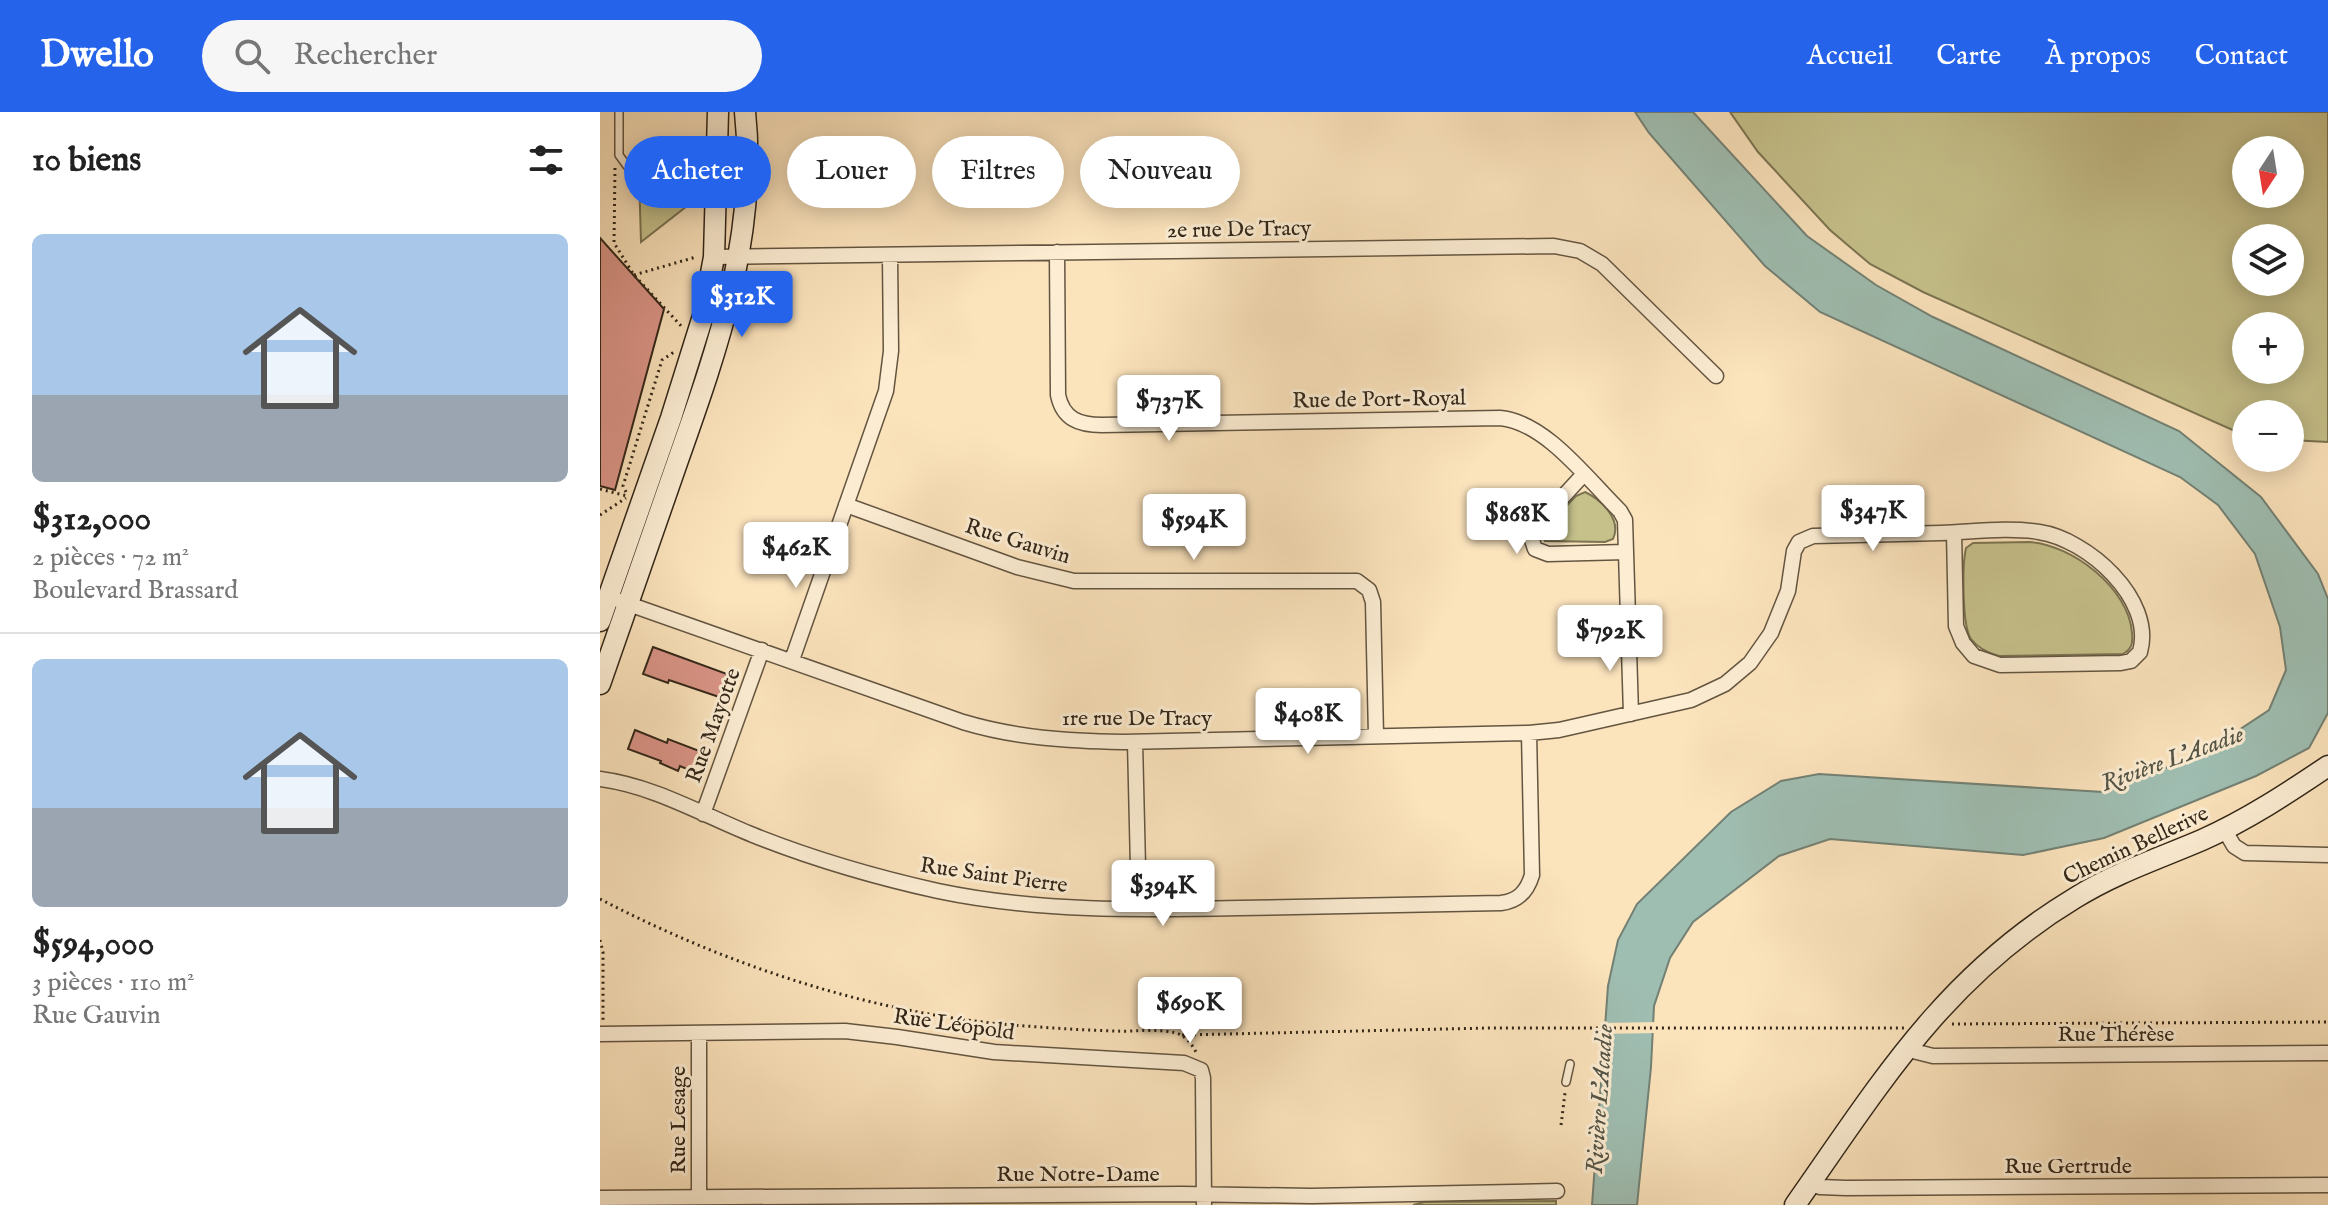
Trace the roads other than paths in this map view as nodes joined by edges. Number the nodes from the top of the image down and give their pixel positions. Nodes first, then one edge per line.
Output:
1 (619, 112) edge
2 (718, 112) edge
3 (745, 112) edge
4 (718, 136) edge
5 (624, 162) edge
6 (712, 208) edge
7 (1057, 252) junction
8 (705, 256) junction
9 (890, 256) junction
10 (739, 257) junction
11 (1716, 376) dead end
12 (687, 405) junction
13 (1583, 475) junction
14 (846, 505) junction
15 (1954, 533) junction
16 (1626, 552) junction
17 (604, 596) edge
18 (628, 604) junction
19 (600, 621) edge
20 (762, 650) junction
21 (792, 660) junction
22 (600, 684) edge
23 (1631, 714) junction
24 (1529, 733) junction
25 (1376, 736) junction
26 (1135, 742) junction
27 (2328, 766) edge
28 (600, 779) edge
29 (703, 814) junction
30 (2224, 829) junction
31 (2328, 855) edge
32 (1139, 909) junction
33 (601, 1031) edge
34 (699, 1034) junction
35 (1905, 1049) junction
36 (2328, 1053) edge
37 (1570, 1064) dead end
38 (1566, 1082) road end
39 (1810, 1183) junction
40 (2328, 1185) edge
41 (1557, 1191) dead end
42 (600, 1198) edge
43 (1204, 1200) edge
44 (1398, 1200) edge
45 (699, 1201) edge
46 (1795, 1205) edge

1 - 5 lane
2 - 4 street
3 - 10 street
6 - 8 street
7 - 9 street, 2e rue De Tracy
7 - 11 street, 2e rue De Tracy
7 - 13 street, Rue de Port-Royal
8 - 10 street, 2e rue De Tracy
8 - 12 street
9 - 10 street, 2e rue De Tracy
9 - 14 street
10 - 12 street
12 - 17 street
12 - 18 street
13 - 16 street, Rue de Port-Royal
13 - 16 street
14 - 21 street
14 - 25 street, Rue Gauvin
15 - 15 street
15 - 23 street, 1re rue De Tracy
16 - 23 street, Rue de Port-Royal
17 - 18 street, 1re rue De Tracy
17 - 19 street
18 - 20 street, 1re rue De Tracy
18 - 22 street
20 - 21 street, 1re rue De Tracy
20 - 29 street, Rue Mayotte
21 - 26 street, 1re rue De Tracy
23 - 24 street, 1re rue De Tracy
24 - 25 street, 1re rue De Tracy
24 - 32 street, Rue Saint Pierre
25 - 26 street, 1re rue De Tracy
26 - 32 street
27 - 30 street, Chemin Bellerive
28 - 29 street, Rue Saint Pierre
29 - 32 street, Rue Saint Pierre
30 - 31 street
30 - 35 street, Chemin Bellerive
33 - 34 street, Rue Léopold
34 - 43 street, Rue Léopold
34 - 45 street, Rue Lesage
35 - 36 street, Rue Thérèse
35 - 39 street, Chemin Bellerive
37 - 38 lane
39 - 40 street, Rue Gertrude
39 - 46 street, Chemin Bellerive
41 - 44 street, Rue Notre-Dame
42 - 45 street, Rue Notre-Dame
43 - 44 street, Rue Notre-Dame
43 - 45 street, Rue Notre-Dame

